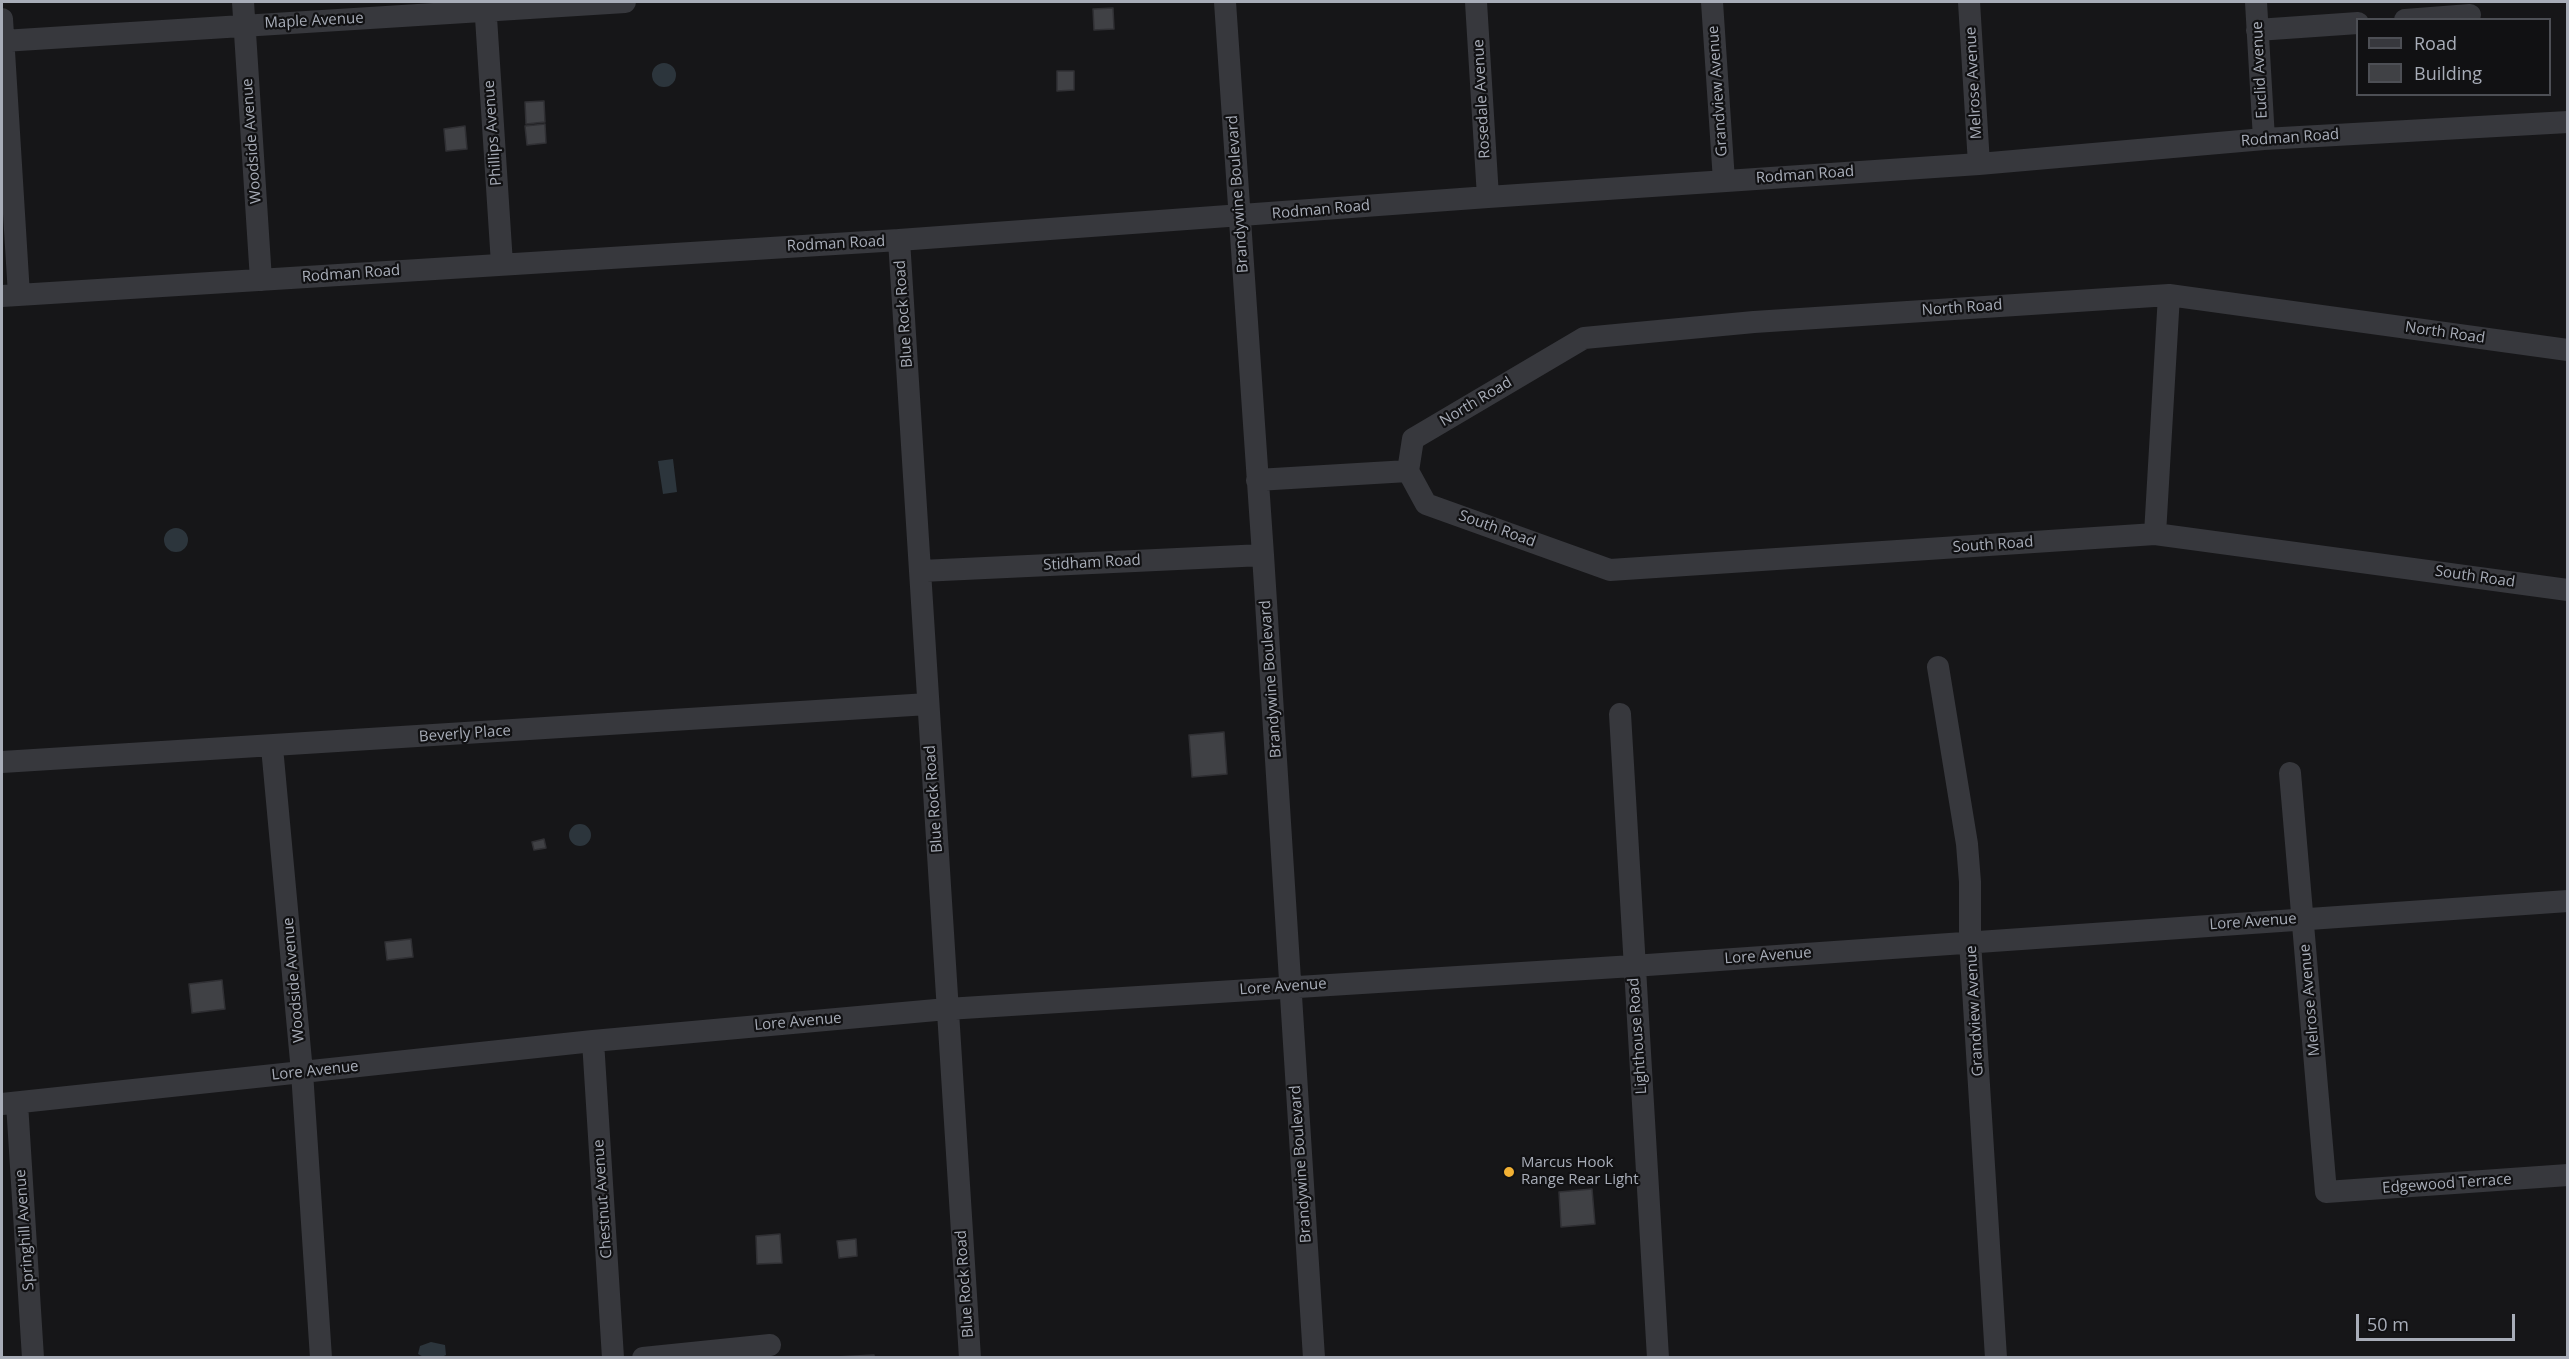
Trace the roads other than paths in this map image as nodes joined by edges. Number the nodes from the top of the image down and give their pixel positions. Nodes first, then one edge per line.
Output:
1 (243, 2) edge
2 (625, 2) edge
3 (1225, 2) edge
4 (1476, 2) edge
5 (1712, 2) edge
6 (1969, 2) edge
7 (2256, 2) edge
8 (485, 6) edge
9 (2470, 15) dead end
10 (2431, 18) edge
11 (2356, 23) edge
12 (244, 26) junction
13 (2, 30) edge
14 (2257, 30) junction
15 (2568, 122) edge
16 (2264, 139) junction
17 (1979, 164) junction
18 (1724, 181) junction
19 (1488, 197) junction
20 (1240, 216) junction
21 (899, 240) junction
22 (501, 264) junction
23 (261, 280) junction
24 (2169, 295) junction
25 (10, 296) edge
26 (2568, 350) edge
27 (1408, 471) junction
28 (1257, 480) junction
29 (2155, 534) junction
30 (1263, 555) junction
31 (921, 571) junction
32 (2568, 590) edge
33 (1938, 667) dead end
34 (928, 704) junction
35 (1620, 714) dead end
36 (272, 747) junction
37 (2, 762) edge
38 (2290, 772) dead end
39 (2568, 901) edge
40 (2303, 919) junction
41 (1970, 941) junction
42 (1633, 966) junction
43 (1289, 987) junction
44 (947, 1009) junction
45 (593, 1041) junction
46 (302, 1072) junction
47 (9, 1103) edge
48 (2568, 1175) edge
49 (2326, 1192) joint
50 (770, 1345) dead end
51 (33, 1358) edge
52 (321, 1358) edge
53 (613, 1358) edge
54 (643, 1358) edge
55 (970, 1358) edge
56 (1314, 1358) edge
57 (1658, 1358) edge
58 (1996, 1358) edge

1 - 12 street, Woodside Avenue
2 - 8 street, Maple Avenue
3 - 20 street, Brandywine Boulevard
4 - 19 street, Rosedale Avenue
5 - 18 street, Grandview Avenue
6 - 17 street, Melrose Avenue
7 - 14 street, Euclid Avenue
8 - 12 street, Maple Avenue
8 - 22 street, Phillips Avenue
9 - 10 street
11 - 14 street
12 - 13 street, Maple Avenue
12 - 23 street, Woodside Avenue
13 - 25 street
14 - 16 street, Euclid Avenue
15 - 16 street, Rodman Road
16 - 17 street, Rodman Road
17 - 18 street, Rodman Road
18 - 19 street, Rodman Road
19 - 20 street, Rodman Road
20 - 21 street, Rodman Road
20 - 28 street, Brandywine Boulevard
21 - 22 street, Rodman Road
21 - 31 street, Blue Rock Road
22 - 23 street, Rodman Road
23 - 25 street, Rodman Road
24 - 26 street, North Road
24 - 27 street, North Road
24 - 29 street
27 - 28 street
27 - 29 street, South Road
28 - 30 street, Brandywine Boulevard
29 - 32 street, South Road
30 - 31 street, Stidham Road
30 - 43 street, Brandywine Boulevard
31 - 34 street, Blue Rock Road
33 - 41 street, Grandview Avenue
34 - 36 street, Beverly Place
34 - 44 street, Blue Rock Road
35 - 42 street, Lighthouse Road
36 - 37 street, Beverly Place
36 - 46 street, Woodside Avenue
38 - 40 street, Melrose Avenue
39 - 40 street, Lore Avenue
40 - 41 street, Lore Avenue
40 - 49 street, Melrose Avenue
41 - 42 street, Lore Avenue
41 - 58 street, Grandview Avenue
42 - 43 street, Lore Avenue
42 - 57 street, Lighthouse Road
43 - 44 street, Lore Avenue
43 - 56 street, Brandywine Boulevard
44 - 45 street, Lore Avenue
44 - 55 street, Blue Rock Road
45 - 46 street, Lore Avenue
45 - 53 street, Chestnut Avenue
46 - 47 street, Lore Avenue
46 - 52 street, Woodside Avenue
47 - 51 street, Springhill Avenue
48 - 49 street, Edgewood Terrace
50 - 54 street

